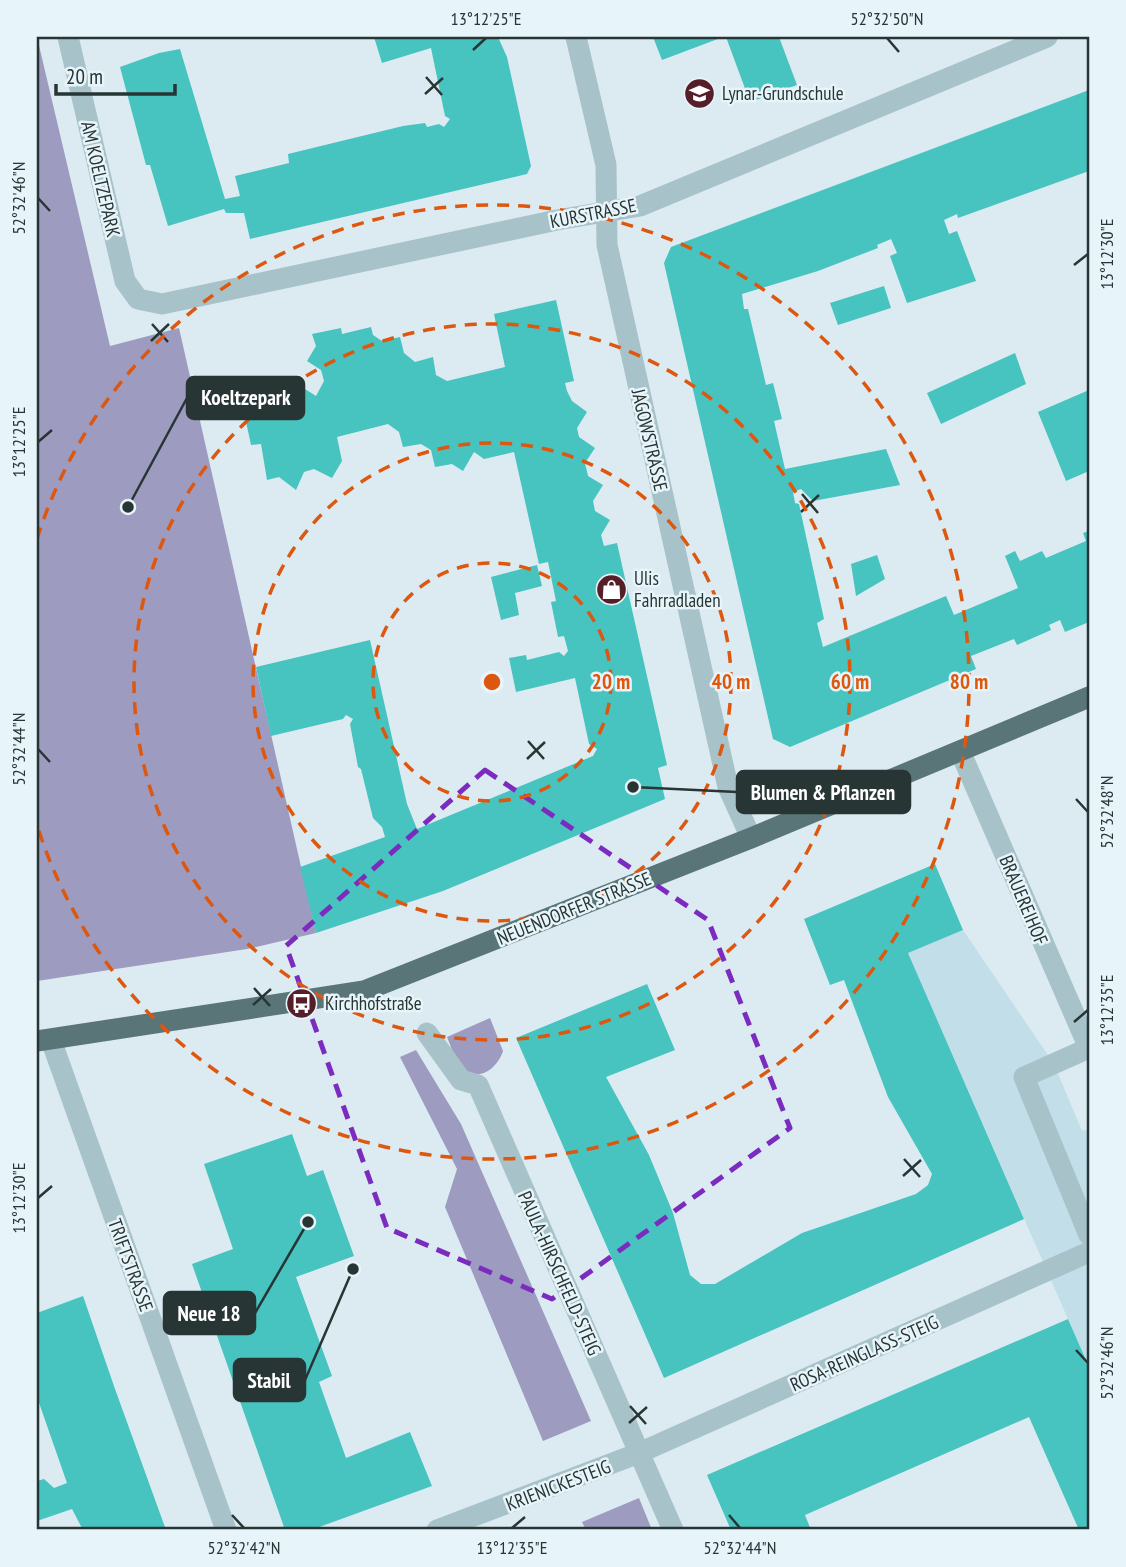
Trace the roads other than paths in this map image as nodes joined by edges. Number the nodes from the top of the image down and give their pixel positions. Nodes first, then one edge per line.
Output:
1 (68, 37) edge
2 (576, 37) edge
3 (1047, 37) edge
4 (606, 212) junction
5 (125, 281) joint
6 (1089, 697) edge
7 (960, 751) junction
8 (751, 838) junction
9 (427, 1032) dead end
10 (44, 1040) edge
11 (1089, 1048) edge
12 (1089, 1235) edge
13 (1089, 1252) edge
14 (639, 1453) junction
15 (226, 1530) edge
16 (437, 1530) edge
17 (673, 1530) edge

1 - 5 street, AM KOELTZEPARK
2 - 4 street, JAGOWSTRASSE
3 - 4 street, KURSTRASSE
4 - 5 street, KURSTRASSE
4 - 8 street, JAGOWSTRASSE
6 - 7 main road, NEUENDORFER STRASSE
7 - 8 main road, NEUENDORFER STRASSE
7 - 11 street, BRAUEREIHOF
8 - 10 main road, NEUENDORFER STRASSE
9 - 14 street, PAULA-HIRSCHFELD-STEIG
10 - 15 street, TRIFTSTRASSE
11 - 12 street, BRAUEREIHOF
13 - 14 street, ROSA-REINGLASS-STEIG
14 - 16 street, KRIENICKESTEIG
14 - 17 street, PAULA-HIRSCHFELD-STEIG

